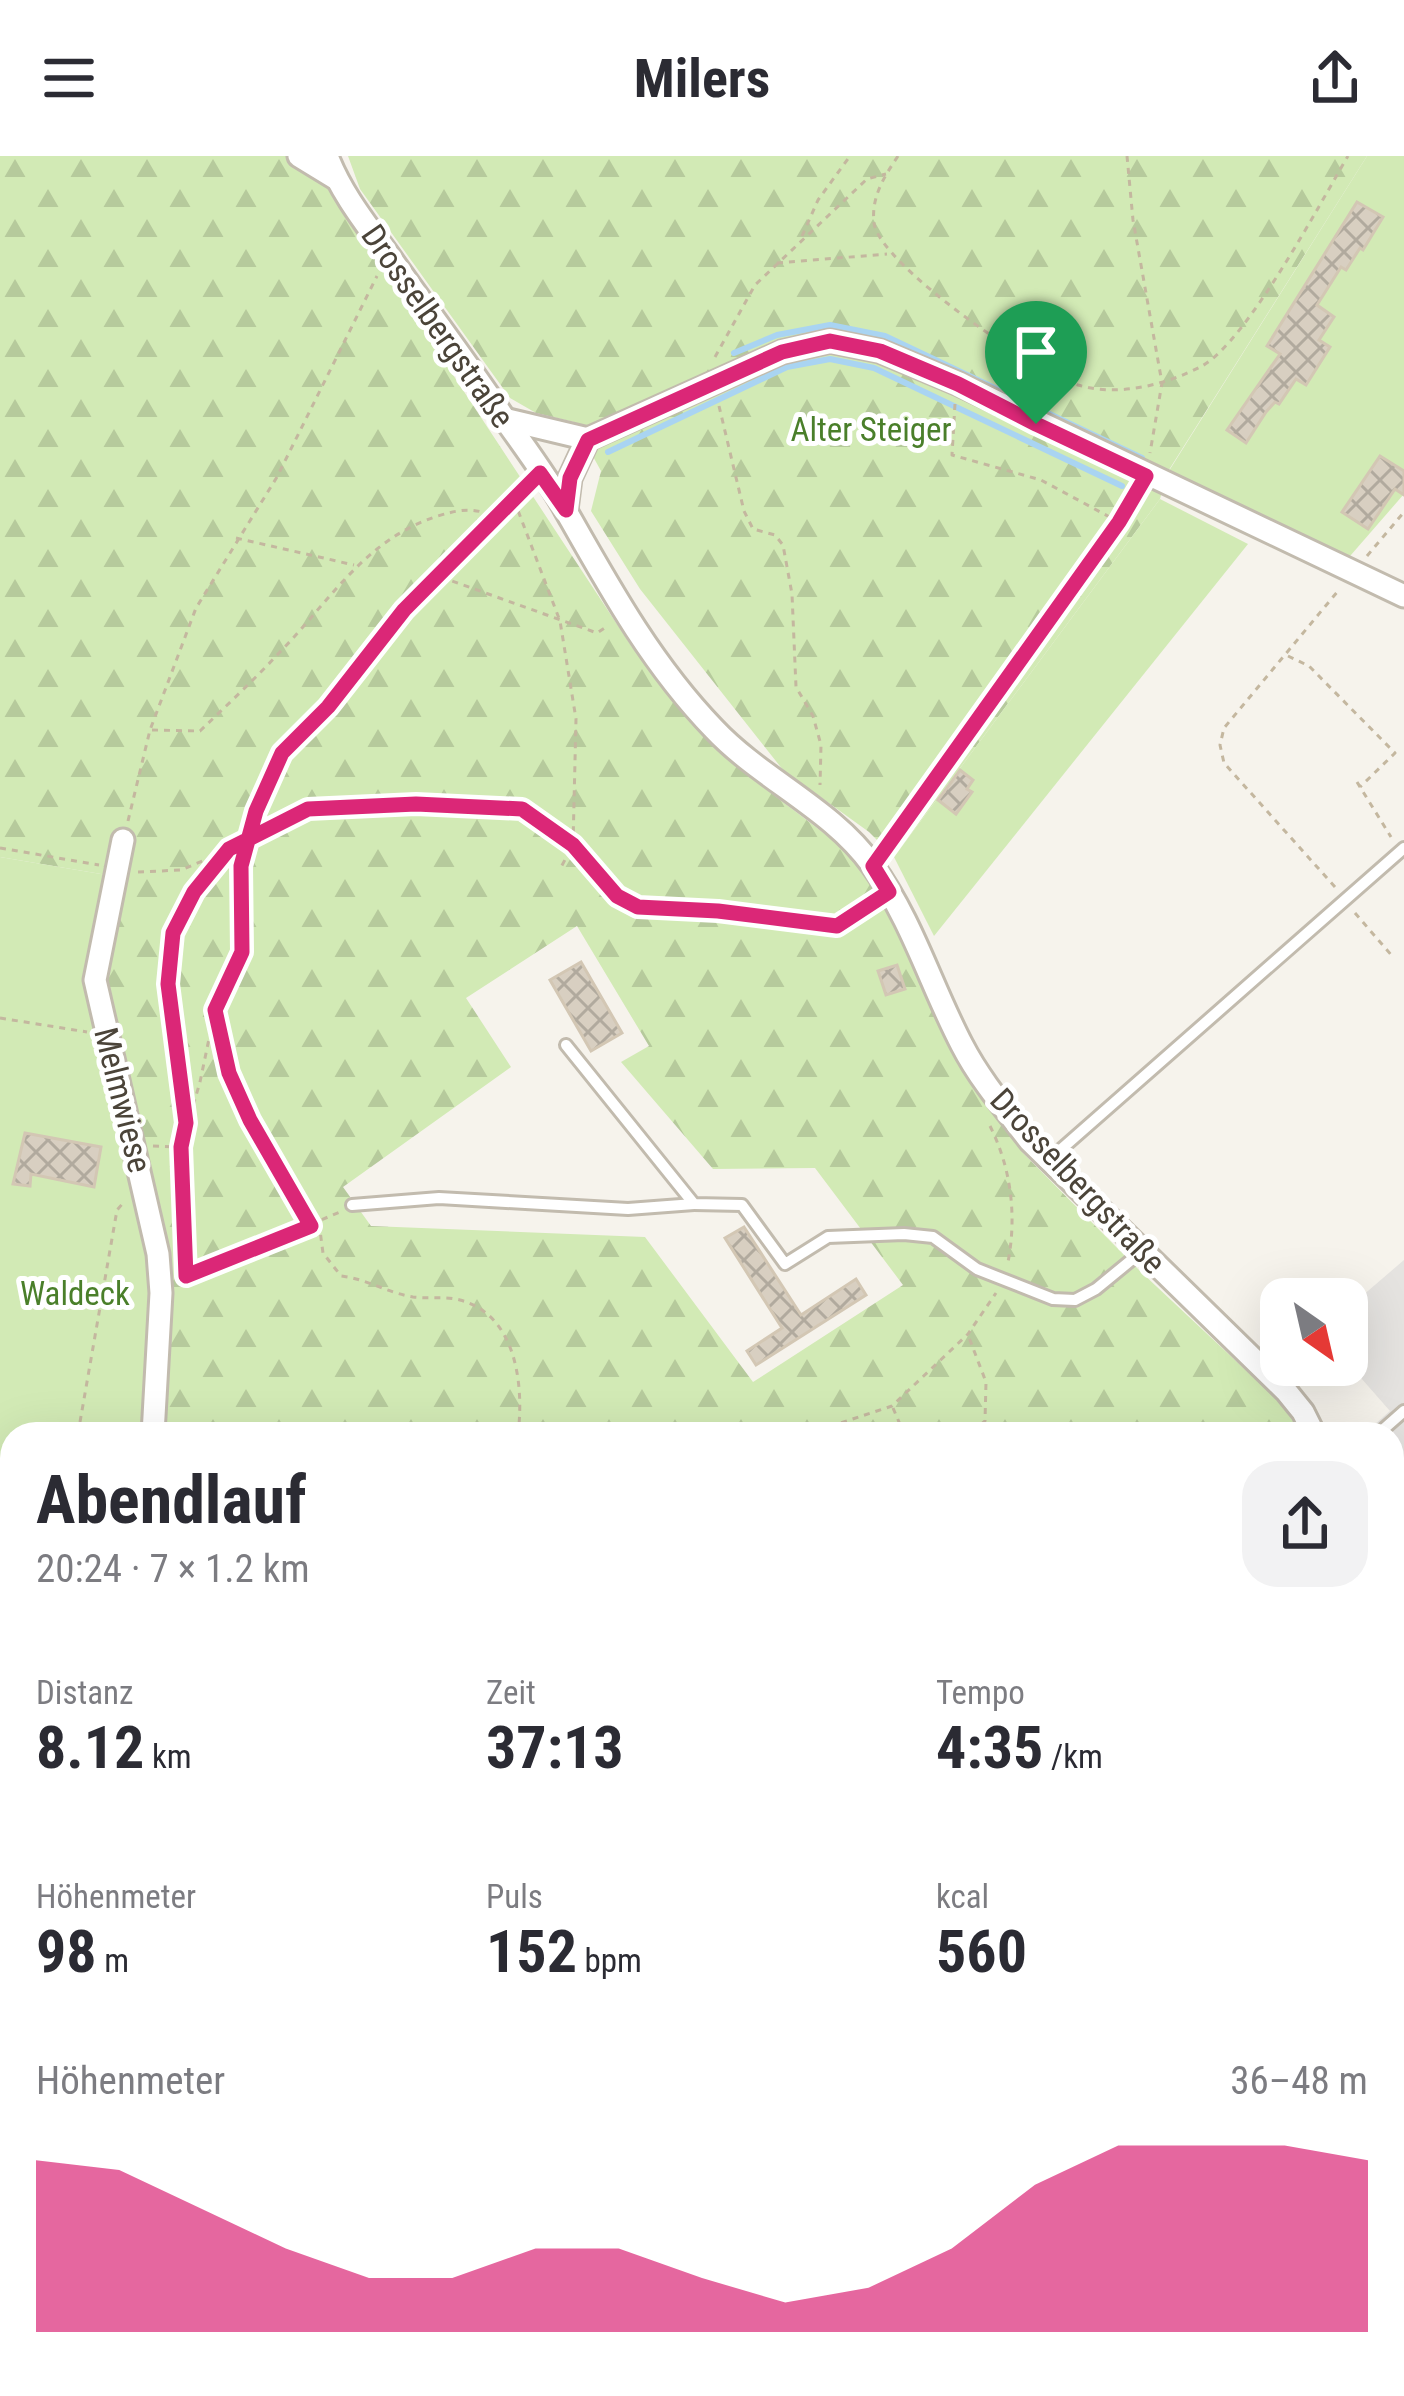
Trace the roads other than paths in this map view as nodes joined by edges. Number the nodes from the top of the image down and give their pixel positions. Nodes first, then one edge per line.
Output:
1 (299, 156) edge
2 (327, 156) edge
3 (335, 178) junction
4 (504, 419) junction
5 (588, 440) junction
6 (566, 510) junction
7 (1404, 596) edge
8 (123, 841) road end
9 (1402, 850) edge
10 (566, 1045) dead end
11 (1050, 1160) junction
12 (694, 1204) junction
13 (352, 1205) dead end
14 (1141, 1252) junction
15 (154, 1422) edge
16 (1308, 1422) edge

1 - 3 street
2 - 3 street, Drosselbergstraße
3 - 4 street, Drosselbergstraße
4 - 5 street
4 - 6 street, Drosselbergstraße
5 - 6 street
5 - 7 street
6 - 11 street, Drosselbergstraße
8 - 15 street, Melmwiese
9 - 11 lane
10 - 12 lane
11 - 14 street, Drosselbergstraße
12 - 13 lane
12 - 14 lane
14 - 16 street, Drosselbergstraße

